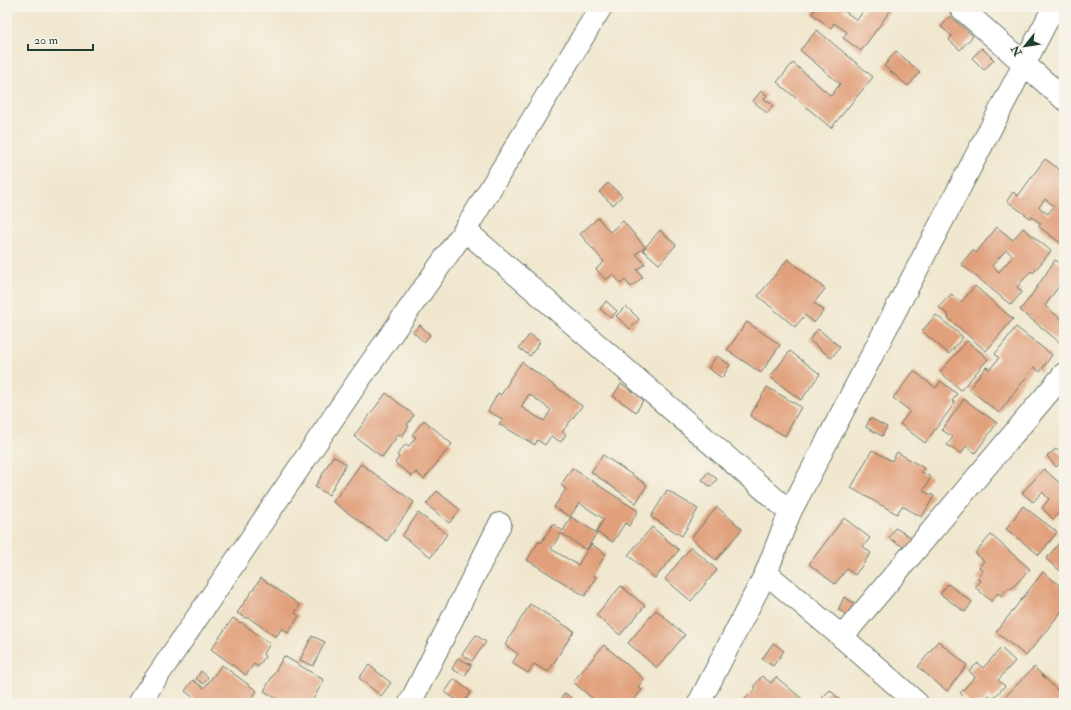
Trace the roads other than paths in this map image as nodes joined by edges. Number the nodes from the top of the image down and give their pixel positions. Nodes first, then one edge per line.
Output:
1 (601, 7) edge
2 (960, 7) edge
3 (1054, 7) edge
4 (1025, 64) junction
5 (1064, 99) edge
6 (465, 230) junction
7 (1064, 374) edge
8 (790, 512) junction
9 (500, 524) dead end
10 (766, 573) junction
11 (842, 637) junction
12 (139, 703) edge
13 (410, 703) edge
14 (699, 703) edge
15 (917, 703) edge

1 - 6 street
2 - 4 street
3 - 4 street
4 - 5 street
4 - 8 street
6 - 8 street
6 - 12 street
7 - 11 street
8 - 10 street
9 - 13 street
10 - 11 street
10 - 14 street
11 - 15 street

